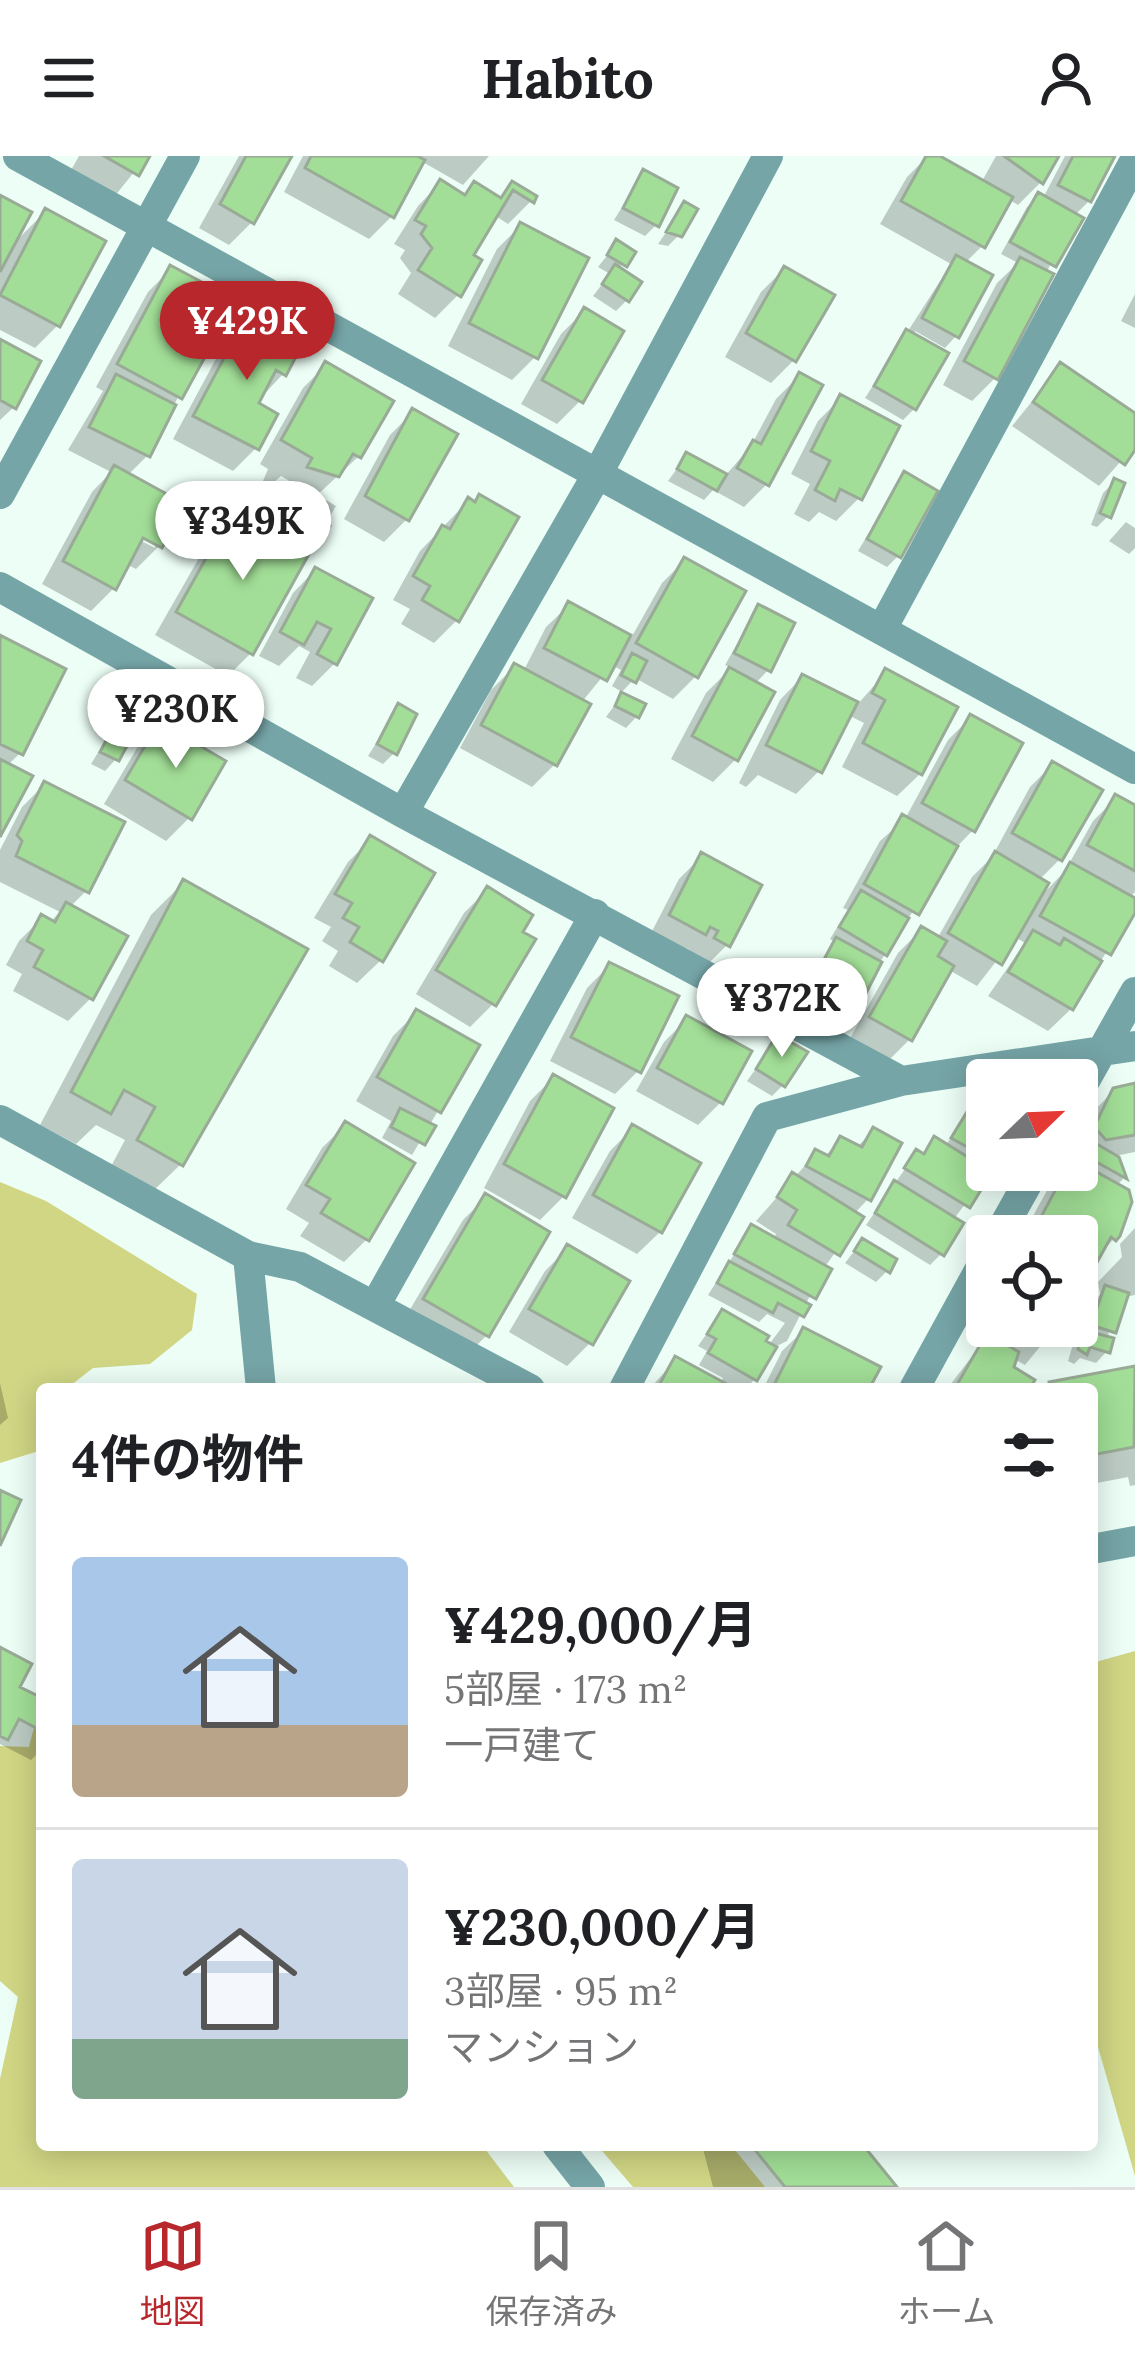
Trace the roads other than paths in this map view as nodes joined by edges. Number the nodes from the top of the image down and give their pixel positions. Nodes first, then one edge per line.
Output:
1 (18, 156) edge
2 (185, 156) edge
3 (768, 156) edge
4 (1135, 160) edge
5 (145, 226) junction
6 (598, 473) junction
7 (0, 494) edge
8 (0, 587) edge
9 (883, 629) junction
10 (1135, 769) edge
11 (403, 813) junction
12 (595, 914) junction
13 (1135, 992) edge
14 (1119, 1047) edge
15 (1098, 1071) edge
16 (901, 1081) junction
17 (0, 1120) edge
18 (248, 1256) junction
19 (966, 1294) edge
20 (376, 1304) junction
21 (260, 1383) edge
22 (519, 1383) edge
23 (627, 1383) edge
24 (917, 1383) edge
25 (1135, 1541) edge
26 (1098, 1549) edge
27 (562, 2151) edge
28 (590, 2187) edge

1 - 5 street
2 - 5 street
3 - 6 street
4 - 9 street
5 - 6 street
5 - 7 street
6 - 9 street
6 - 11 street
8 - 11 street
9 - 10 street
11 - 12 street
12 - 16 street
12 - 20 street
13 - 14 street
14 - 15 street
14 - 16 street
16 - 23 street
17 - 18 street
18 - 20 street
18 - 21 street
19 - 24 street
20 - 22 street
25 - 26 street
27 - 28 street

